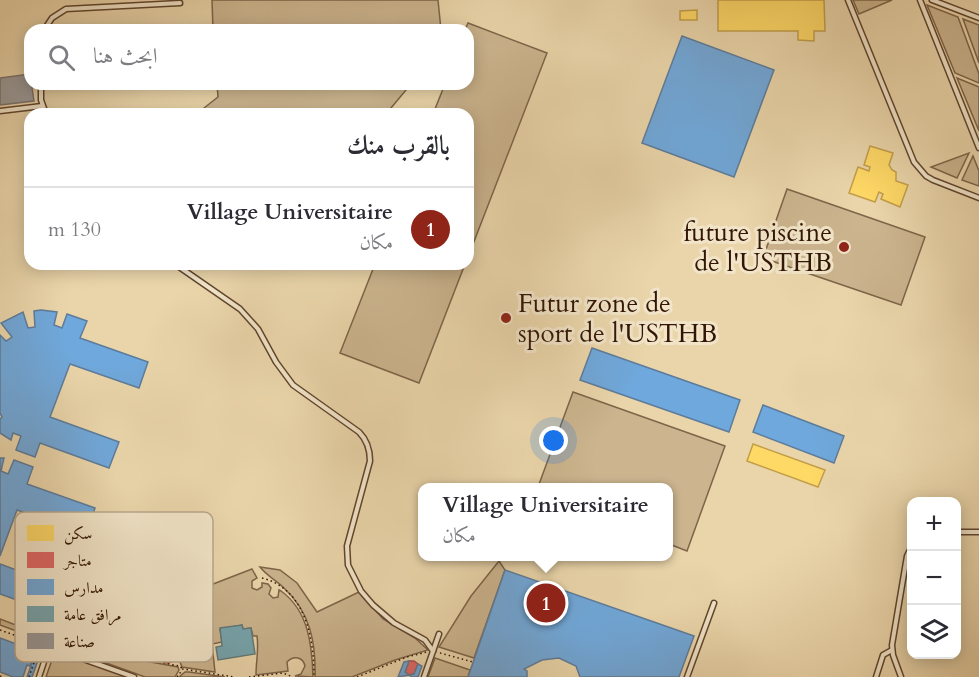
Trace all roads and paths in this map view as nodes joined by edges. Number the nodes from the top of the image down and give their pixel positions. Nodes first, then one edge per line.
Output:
1 (848, 0) edge
2 (920, 0) edge
3 (932, 0) edge
4 (180, 3) dead end
5 (979, 18) edge
6 (48, 24) edge
7 (41, 90) edge
8 (42, 106) joint
9 (24, 108) edge
10 (25, 108) edge
11 (0, 111) edge
12 (979, 148) edge
13 (979, 198) edge
14 (184, 270) edge
15 (961, 532) edge
16 (979, 532) edge
17 (910, 551) edge
18 (262, 578) dead end
19 (714, 603) dead end
20 (0, 630) edge
21 (439, 634) dead end
22 (15, 635) edge
23 (892, 650) junction
24 (433, 651) junction
25 (34, 662) edge
26 (44, 662) edge
27 (91, 662) edge
28 (159, 662) edge
29 (473, 662) dead end
30 (183, 669) junction
31 (0, 676) edge
32 (4, 677) edge
33 (29, 677) edge
34 (39, 677) edge
35 (134, 677) edge
36 (177, 677) edge
37 (234, 677) edge
38 (249, 677) edge
39 (293, 677) edge
40 (314, 677) edge
41 (357, 677) edge
42 (423, 677) edge
43 (687, 677) edge
44 (876, 677) edge
45 (901, 677) edge

1 - 13 lane
2 - 12 lane
3 - 5 lane
4 - 6 lane
7 - 8 lane
8 - 10 lane
9 - 11 lane
14 - 24 lane
15 - 16 lane
17 - 23 lane
18 - 40 path
19 - 43 lane
20 - 22 path
21 - 24 lane
23 - 44 lane
23 - 45 lane
24 - 29 path
24 - 41 path
24 - 42 lane
25 - 33 path
26 - 34 lane
27 - 35 lane
28 - 30 path
30 - 36 path
30 - 37 path
31 - 32 path
38 - 39 path

